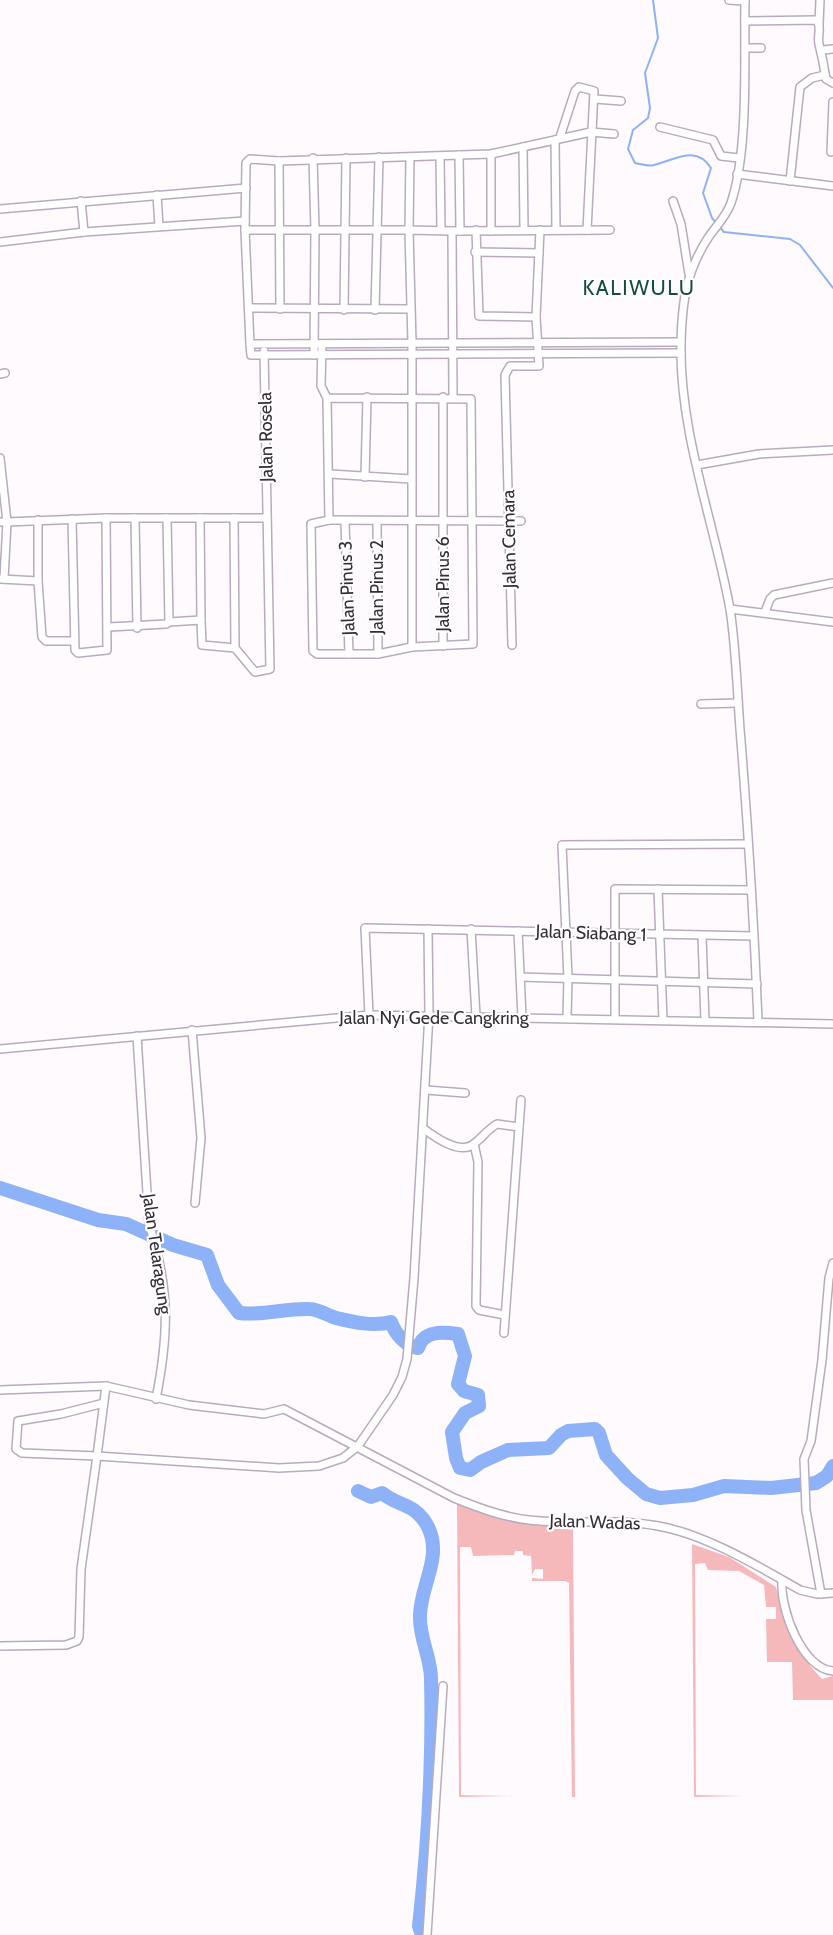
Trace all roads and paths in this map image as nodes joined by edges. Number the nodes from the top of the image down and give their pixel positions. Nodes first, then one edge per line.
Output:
1 (729, 0) edge
2 (820, 0) edge
3 (745, 1) edge
4 (745, 21) junction
5 (819, 24) junction
6 (745, 48) junction
7 (761, 48) dead end
8 (833, 49) edge
9 (822, 50) junction
10 (825, 75) junction
11 (833, 83) edge
12 (595, 99) junction
13 (621, 101) dead end
14 (833, 102) edge
15 (660, 127) dead end
16 (591, 132) junction
17 (614, 134) dead end
18 (557, 139) junction
19 (523, 147) junction
20 (831, 152) dead end
21 (491, 153) junction
22 (459, 155) junction
23 (440, 156) junction
24 (379, 157) junction
25 (410, 157) junction
26 (313, 158) junction
27 (346, 158) junction
28 (739, 158) junction
29 (279, 161) junction
30 (737, 174) junction
31 (790, 181) junction
32 (833, 186) edge
33 (246, 188) junction
34 (157, 195) junction
35 (81, 201) junction
36 (673, 201) dead end
37 (0, 209) edge
38 (245, 221) junction
39 (159, 226) junction
40 (245, 230) junction
41 (280, 230) junction
42 (315, 230) junction
43 (377, 230) junction
44 (409, 230) junction
45 (441, 230) junction
46 (524, 230) junction
47 (556, 230) junction
48 (587, 230) junction
49 (610, 230) dead end
50 (343, 231) junction
51 (456, 231) junction
52 (476, 231) junction
53 (491, 231) junction
54 (540, 231) junction
55 (84, 232) junction
56 (0, 242) edge
57 (475, 252) junction
58 (539, 253) junction
59 (689, 274) junction
60 (249, 308) junction
61 (280, 309) junction
62 (410, 309) junction
63 (314, 310) junction
64 (344, 310) junction
65 (375, 310) junction
66 (536, 318) junction
67 (681, 342) junction
68 (412, 343) junction
69 (454, 343) junction
70 (538, 343) junction
71 (250, 344) junction
72 (264, 344) junction
73 (318, 344) junction
74 (681, 353) junction
75 (539, 354) junction
76 (318, 355) junction
77 (412, 355) junction
78 (453, 355) junction
79 (264, 356) junction
80 (367, 397) junction
81 (411, 397) junction
82 (443, 397) junction
83 (327, 398) junction
84 (453, 398) junction
85 (833, 450) edge
86 (0, 458) edge
87 (697, 465) junction
88 (330, 474) junction
89 (365, 477) junction
90 (411, 479) junction
91 (106, 518) junction
92 (135, 518) junction
93 (168, 518) junction
94 (200, 518) junction
95 (234, 518) junction
96 (267, 518) junction
97 (72, 519) junction
98 (38, 520) junction
99 (329, 520) junction
100 (508, 520) junction
101 (377, 521) junction
102 (411, 521) junction
103 (443, 521) junction
104 (472, 521) junction
105 (520, 521) dead end
106 (4, 522) edge
107 (345, 522) junction
108 (2, 579) edge
109 (38, 581) junction
110 (833, 583) edge
111 (730, 609) junction
112 (765, 612) junction
113 (201, 620) junction
114 (169, 622) junction
115 (833, 622) edge
116 (109, 627) junction
117 (137, 628) junction
118 (74, 641) junction
119 (512, 645) dead end
120 (443, 646) junction
121 (412, 647) junction
122 (235, 648) junction
123 (349, 654) junction
124 (378, 654) junction
125 (738, 703) junction
126 (701, 704) dead end
127 (748, 844) junction
128 (658, 889) junction
129 (750, 890) junction
130 (428, 929) junction
131 (471, 929) junction
132 (518, 931) junction
133 (566, 931) junction
134 (614, 933) junction
135 (658, 935) junction
136 (702, 936) junction
137 (753, 936) junction
138 (520, 977) junction
139 (568, 978) junction
140 (615, 978) junction
141 (661, 980) junction
142 (705, 983) junction
143 (757, 984) junction
144 (429, 1014) junction
145 (369, 1015) junction
146 (476, 1016) junction
147 (522, 1017) junction
148 (567, 1018) junction
149 (615, 1019) junction
150 (663, 1020) junction
151 (705, 1021) junction
152 (758, 1021) junction
153 (833, 1024) edge
154 (192, 1030) junction
155 (137, 1036) junction
156 (0, 1049) edge
157 (426, 1090) junction
158 (465, 1093) dead end
159 (521, 1100) dead end
160 (519, 1127) junction
161 (424, 1129) junction
162 (474, 1144) junction
163 (195, 1203) dead end
164 (833, 1263) edge
165 (505, 1315) junction
166 (504, 1333) dead end
167 (106, 1386) junction
168 (0, 1390) edge
169 (156, 1399) junction
170 (104, 1403) junction
171 (358, 1446) junction
172 (97, 1456) junction
173 (782, 1581) junction
174 (833, 1593) edge
175 (821, 1594) junction
176 (0, 1646) edge
177 (833, 1671) edge
178 (444, 1686) dead end
179 (427, 1935) edge

1 - 3 street
2 - 5 street
3 - 4 street
4 - 5 street
4 - 6 street
5 - 9 street
6 - 7 street
6 - 28 street
8 - 9 street
9 - 10 street
10 - 11 street
10 - 31 street
12 - 13 street
12 - 16 street
12 - 18 street
14 - 20 street
15 - 28 street
16 - 17 street
16 - 18 street
16 - 48 street
18 - 19 street
18 - 47 street
19 - 21 street
19 - 46 street
21 - 22 street
21 - 53 street
22 - 23 street
22 - 51 street
23 - 25 street
23 - 45 street
24 - 25 street
24 - 27 street
24 - 43 street
25 - 44 street
26 - 27 street
26 - 29 street
26 - 42 street
27 - 50 street
28 - 30 street
29 - 33 street
29 - 41 street
30 - 31 street
30 - 59 street
31 - 32 street
33 - 34 street
33 - 38 street
34 - 35 street
34 - 39 street
35 - 37 street
35 - 55 street
36 - 59 street
38 - 39 street
38 - 40 street
39 - 55 street
40 - 41 street
40 - 60 street
41 - 42 street
41 - 61 street
42 - 50 street
42 - 63 street
43 - 44 street
43 - 50 street
43 - 65 street
44 - 45 street
44 - 62 street
45 - 51 street
46 - 53 street
46 - 54 street
47 - 48 street
47 - 54 street
48 - 49 street
50 - 64 street
51 - 52 street
51 - 69 street
52 - 53 street
52 - 57 street
54 - 58 street
55 - 56 street
57 - 58 street
57 - 66 street
58 - 66 street
59 - 67 street
60 - 61 street
60 - 71 street
61 - 63 street
62 - 65 street
62 - 68 street
63 - 64 street
63 - 73 street
64 - 65 street
66 - 70 street
67 - 70 street
67 - 74 street
68 - 69 street
68 - 73 street
68 - 77 street
69 - 70 street
69 - 78 street
70 - 75 street
71 - 72 street
71 - 79 street
72 - 73 street
72 - 79 street, Jalan Rosela
73 - 76 street
74 - 75 street
74 - 87 street
75 - 78 street
75 - 100 street, Jalan Cemara
76 - 77 street
76 - 79 street
76 - 83 street
77 - 78 street
77 - 81 street
78 - 84 street
79 - 96 street, Jalan Rosela
80 - 81 street
80 - 83 street
80 - 89 street
81 - 82 street
81 - 90 street
82 - 84 street
82 - 103 street, Jalan Pinus 6
83 - 88 street
84 - 104 street
85 - 87 street
86 - 106 street
87 - 111 street
88 - 89 street
88 - 99 street
89 - 90 street
90 - 102 street
91 - 92 street
91 - 97 street
91 - 116 street
92 - 93 street
92 - 117 street
93 - 94 street
93 - 114 street
94 - 95 street
94 - 113 street
95 - 96 street
95 - 122 street
96 - 122 street, Jalan Rosela
97 - 98 street
97 - 118 street
98 - 106 street
98 - 109 street
99 - 107 street
99 - 123 street
100 - 104 street
100 - 105 street
100 - 119 street, Jalan Cemara
101 - 102 street
101 - 107 street
101 - 124 street, Jalan Pinus 2
102 - 103 street
102 - 121 street
103 - 104 street
103 - 120 street, Jalan Pinus 6
104 - 120 street
106 - 108 street
107 - 123 street, Jalan Pinus 3
108 - 109 street
109 - 118 street
110 - 112 street
111 - 112 street
111 - 125 street
112 - 115 street
113 - 114 street
113 - 122 street
114 - 117 street
116 - 117 street
116 - 118 street
120 - 121 street
121 - 124 street
123 - 124 street
125 - 126 street
125 - 127 street
127 - 129 street
127 - 133 street
128 - 129 street
128 - 134 street
128 - 135 street
129 - 137 street
130 - 131 street, Jalan Siabang 1
130 - 144 street
130 - 145 street, Jalan Siabang 1
131 - 132 street, Jalan Siabang 1
131 - 146 street
132 - 133 street, Jalan Siabang 1
132 - 138 street
133 - 134 street, Jalan Siabang 1
133 - 139 street
134 - 135 street, Jalan Siabang 1
134 - 140 street
135 - 136 street, Jalan Siabang 1
135 - 141 street
136 - 137 street, Jalan Siabang 1
136 - 142 street
137 - 143 street
138 - 139 street
138 - 147 street
139 - 140 street
139 - 148 street
140 - 141 street
140 - 149 street
141 - 142 street
141 - 150 street
142 - 143 street
142 - 151 street
143 - 152 street
144 - 145 street, Jalan Nyi Gede Cangkring
144 - 146 street, Jalan Nyi Gede Cangkring
144 - 157 street
145 - 154 street, Jalan Nyi Gede Cangkring
146 - 147 street, Jalan Nyi Gede Cangkring
147 - 148 street, Jalan Nyi Gede Cangkring
148 - 149 street, Jalan Nyi Gede Cangkring
149 - 150 street, Jalan Nyi Gede Cangkring
150 - 151 street, Jalan Nyi Gede Cangkring
151 - 152 street, Jalan Nyi Gede Cangkring
152 - 153 street, Jalan Nyi Gede Cangkring
154 - 155 street, Jalan Nyi Gede Cangkring
154 - 163 street
155 - 156 street, Jalan Nyi Gede Cangkring
155 - 169 street, Jalan Telaragung
157 - 158 street
157 - 161 street
159 - 160 street
160 - 162 street
160 - 165 street
161 - 162 street
161 - 171 street
162 - 165 street
164 - 175 street
165 - 166 street
167 - 168 street, Jalan Wadas
167 - 169 street, Jalan Wadas
167 - 170 street
169 - 171 street, Jalan Wadas
170 - 172 street
170 - 172 street
171 - 172 street
171 - 173 street, Jalan Wadas
172 - 176 street
173 - 175 street, Jalan Wadas
173 - 177 street
174 - 175 street, Jalan Wadas
178 - 179 street

